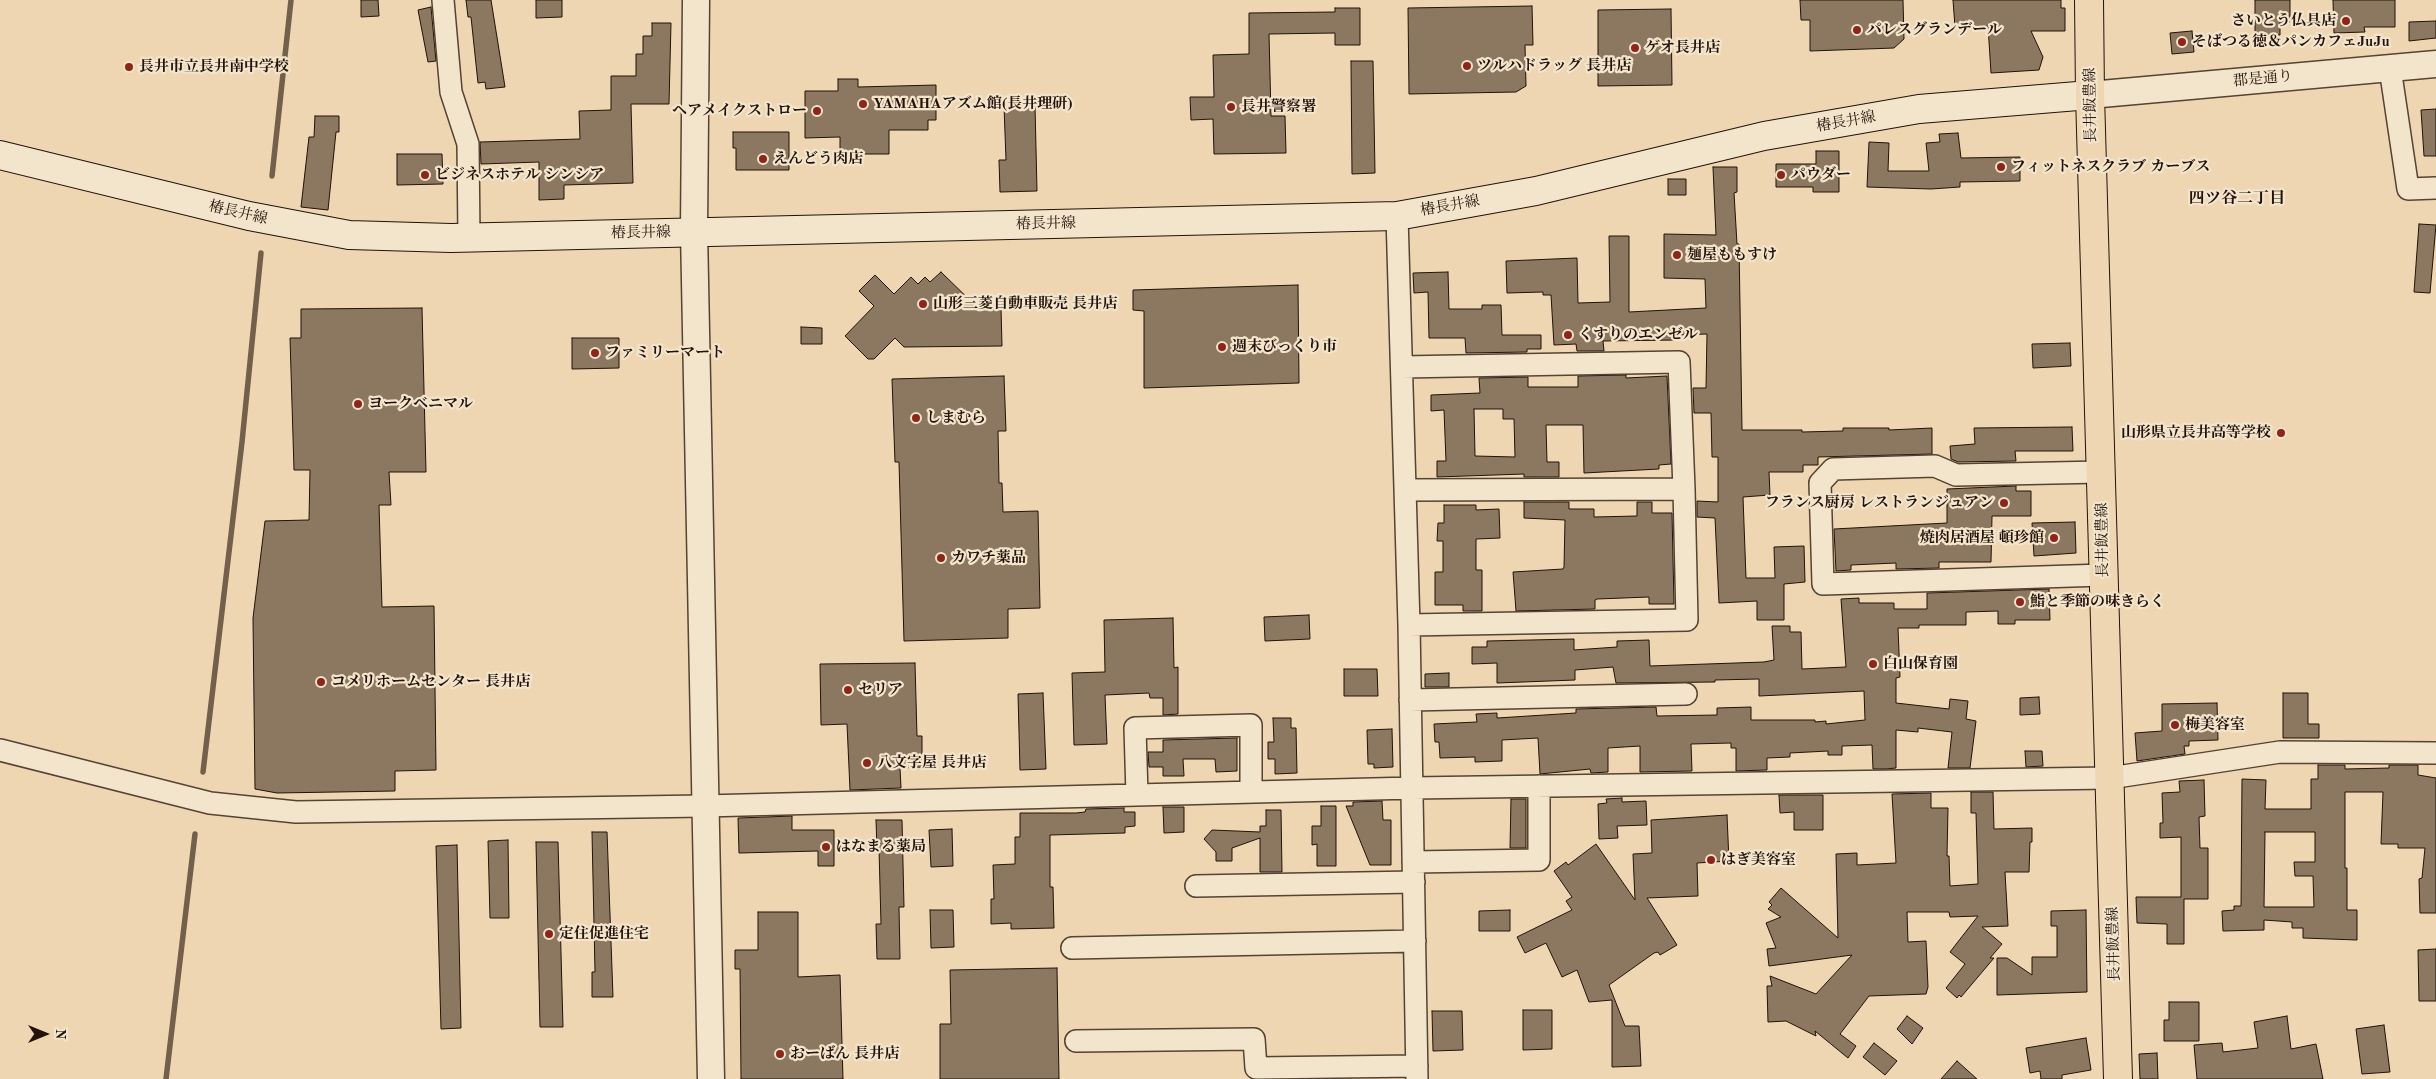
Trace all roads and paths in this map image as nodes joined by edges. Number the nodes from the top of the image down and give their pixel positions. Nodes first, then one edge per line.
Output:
1 (443, 0) edge
2 (696, 0) edge
3 (2089, 0) edge
4 (2436, 64) edge
5 (2390, 68) junction
6 (2090, 94) junction
7 (0, 155) edge
8 (2436, 188) edge
9 (1397, 216) junction
10 (694, 232) junction
11 (469, 237) junction
12 (1402, 367) junction
13 (2101, 472) junction
14 (1684, 489) junction
15 (1406, 490) junction
16 (2103, 575) junction
17 (1409, 625) junction
18 (1686, 694) dead end
19 (1410, 700) junction
20 (0, 750) edge
21 (2436, 753) edge
22 (2110, 778) junction
23 (1539, 786) junction
24 (1412, 788) junction
25 (1251, 792) junction
26 (1137, 795) junction
27 (704, 806) junction
28 (1413, 872) junction
29 (1196, 886) dead end
30 (1415, 941) junction
31 (1072, 948) dead end
32 (1076, 1041) dead end
33 (1417, 1072) edge
34 (711, 1079) edge
35 (2118, 1079) edge

1 - 11 street
2 - 10 street
3 - 6 main road, 長井飯豊線
4 - 5 street, 郡是通り
5 - 6 street, 郡是通り
5 - 8 street
6 - 9 main road, 椿長井線
6 - 13 main road, 長井飯豊線
7 - 11 main road, 椿長井線
9 - 10 main road, 椿長井線
9 - 12 street
10 - 11 main road, 椿長井線
10 - 27 street
12 - 14 street
12 - 15 street
13 - 16 main road, 長井飯豊線
13 - 16 street
14 - 15 street
14 - 17 street
15 - 17 street
16 - 22 main road, 長井飯豊線
17 - 19 street
18 - 19 street
19 - 24 street
20 - 27 street
21 - 22 street
22 - 23 street
22 - 35 main road, 長井飯豊線
23 - 24 street
23 - 28 street
24 - 25 street
24 - 28 street
25 - 26 street
25 - 26 street
26 - 27 street
27 - 34 street
28 - 29 street
28 - 30 street
30 - 31 street
30 - 33 street
32 - 33 street

